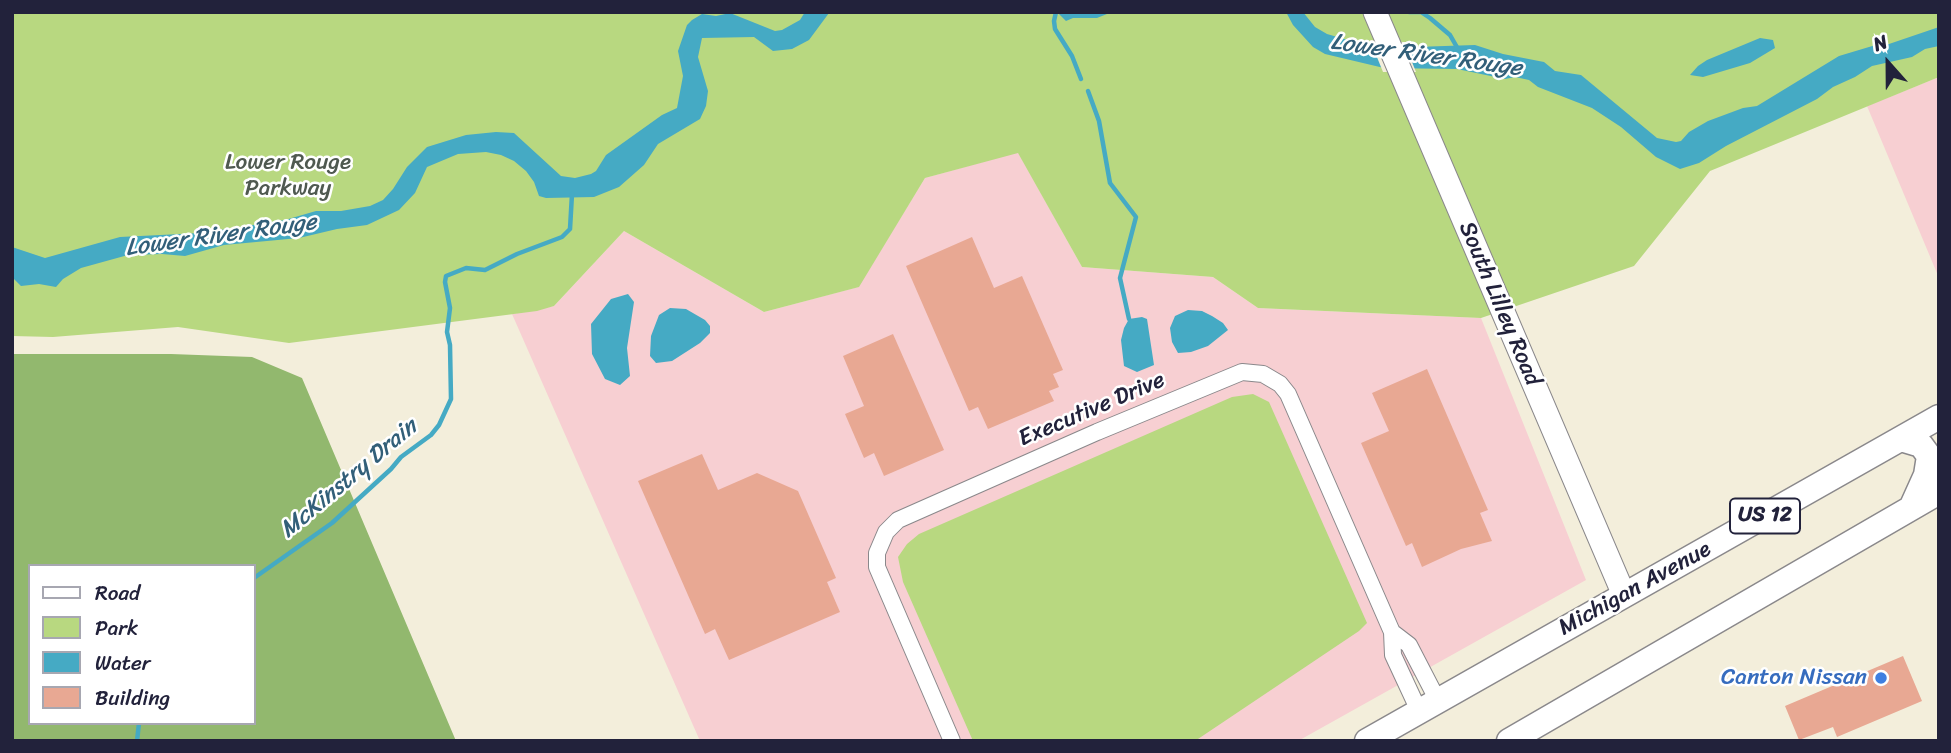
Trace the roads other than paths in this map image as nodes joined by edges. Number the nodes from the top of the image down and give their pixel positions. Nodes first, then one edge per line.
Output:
1 (1375, 12) edge
2 (1939, 417) edge
3 (1901, 439) junction
4 (1939, 492) edge
5 (1912, 506) junction
6 (1624, 595) junction
7 (1428, 706) junction
8 (952, 741) edge
9 (1367, 741) edge
10 (1509, 741) edge

1 - 6 street, South Lilley Road
2 - 3 main road, Michigan Avenue / US 12
3 - 5 main road
3 - 6 main road, Michigan Avenue / US 12
4 - 5 main road, US 12
5 - 10 main road, US 12
6 - 7 main road, Michigan Avenue / US 12
7 - 8 street, Executive Drive
7 - 9 main road, Michigan Avenue / US 12

